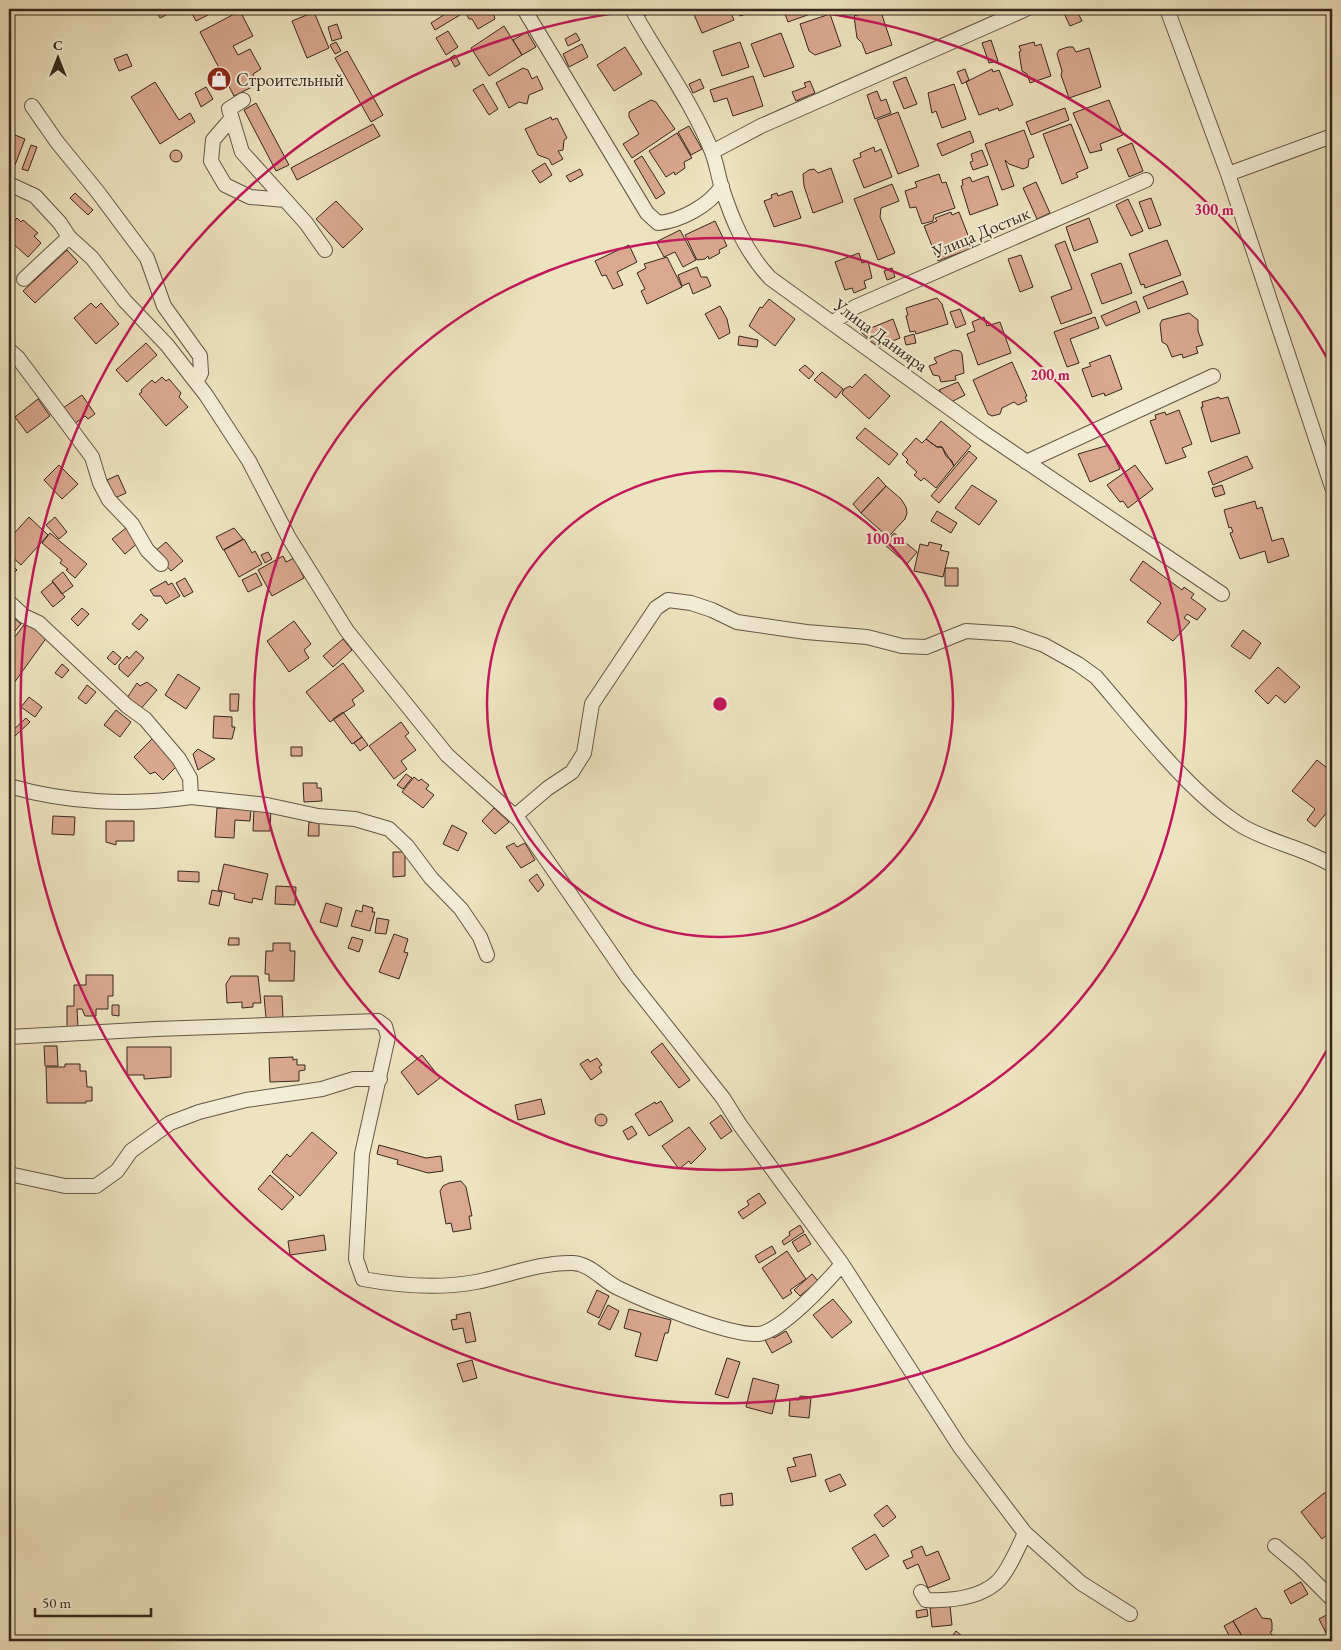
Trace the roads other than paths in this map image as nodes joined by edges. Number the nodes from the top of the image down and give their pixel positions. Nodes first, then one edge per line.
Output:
1 (524, 9) edge
2 (632, 9) edge
3 (1026, 9) edge
4 (1167, 9) edge
5 (243, 100) dead end
6 (32, 106) dead end
7 (231, 119) junction
8 (1332, 136) edge
9 (712, 152) junction
10 (1228, 174) junction
11 (1146, 180) dead end
12 (9, 184) edge
13 (722, 186) junction
14 (285, 200) junction
15 (69, 237) junction
16 (325, 250) dead end
17 (24, 279) dead end
18 (832, 323) junction
19 (9, 350) edge
20 (1212, 376) dead end
21 (196, 382) junction
22 (1026, 462) junction
23 (1332, 487) edge
24 (161, 564) dead end
25 (1222, 594) dead end
26 (9, 602) edge
27 (9, 786) edge
28 (191, 796) junction
29 (515, 816) junction
30 (1332, 865) edge
31 (487, 955) dead end
32 (9, 1037) edge
33 (380, 1079) junction
34 (9, 1174) edge
35 (842, 1264) junction
36 (1025, 1533) junction
37 (1275, 1546) dead end
38 (921, 1592) dead end
39 (1332, 1599) edge
40 (1130, 1614) dead end

1 - 13 street
2 - 9 street, Улица Данияра
3 - 9 street
4 - 10 street
5 - 7 street
6 - 21 street
7 - 14 street
7 - 14 street
8 - 10 street
9 - 13 street, Улица Данияра
10 - 23 street
11 - 18 street, Улица Достык
12 - 15 street
13 - 18 street, Улица Данияра
14 - 16 street
15 - 17 street
15 - 21 street
18 - 22 street, Улица Данияра
19 - 24 street
20 - 22 street
21 - 29 street
22 - 25 street, Улица Данияра
26 - 28 street
27 - 28 street
28 - 31 street
29 - 30 street
29 - 35 street
32 - 33 street
33 - 34 street
33 - 35 street
35 - 36 street
36 - 38 street
36 - 40 street
37 - 39 street

